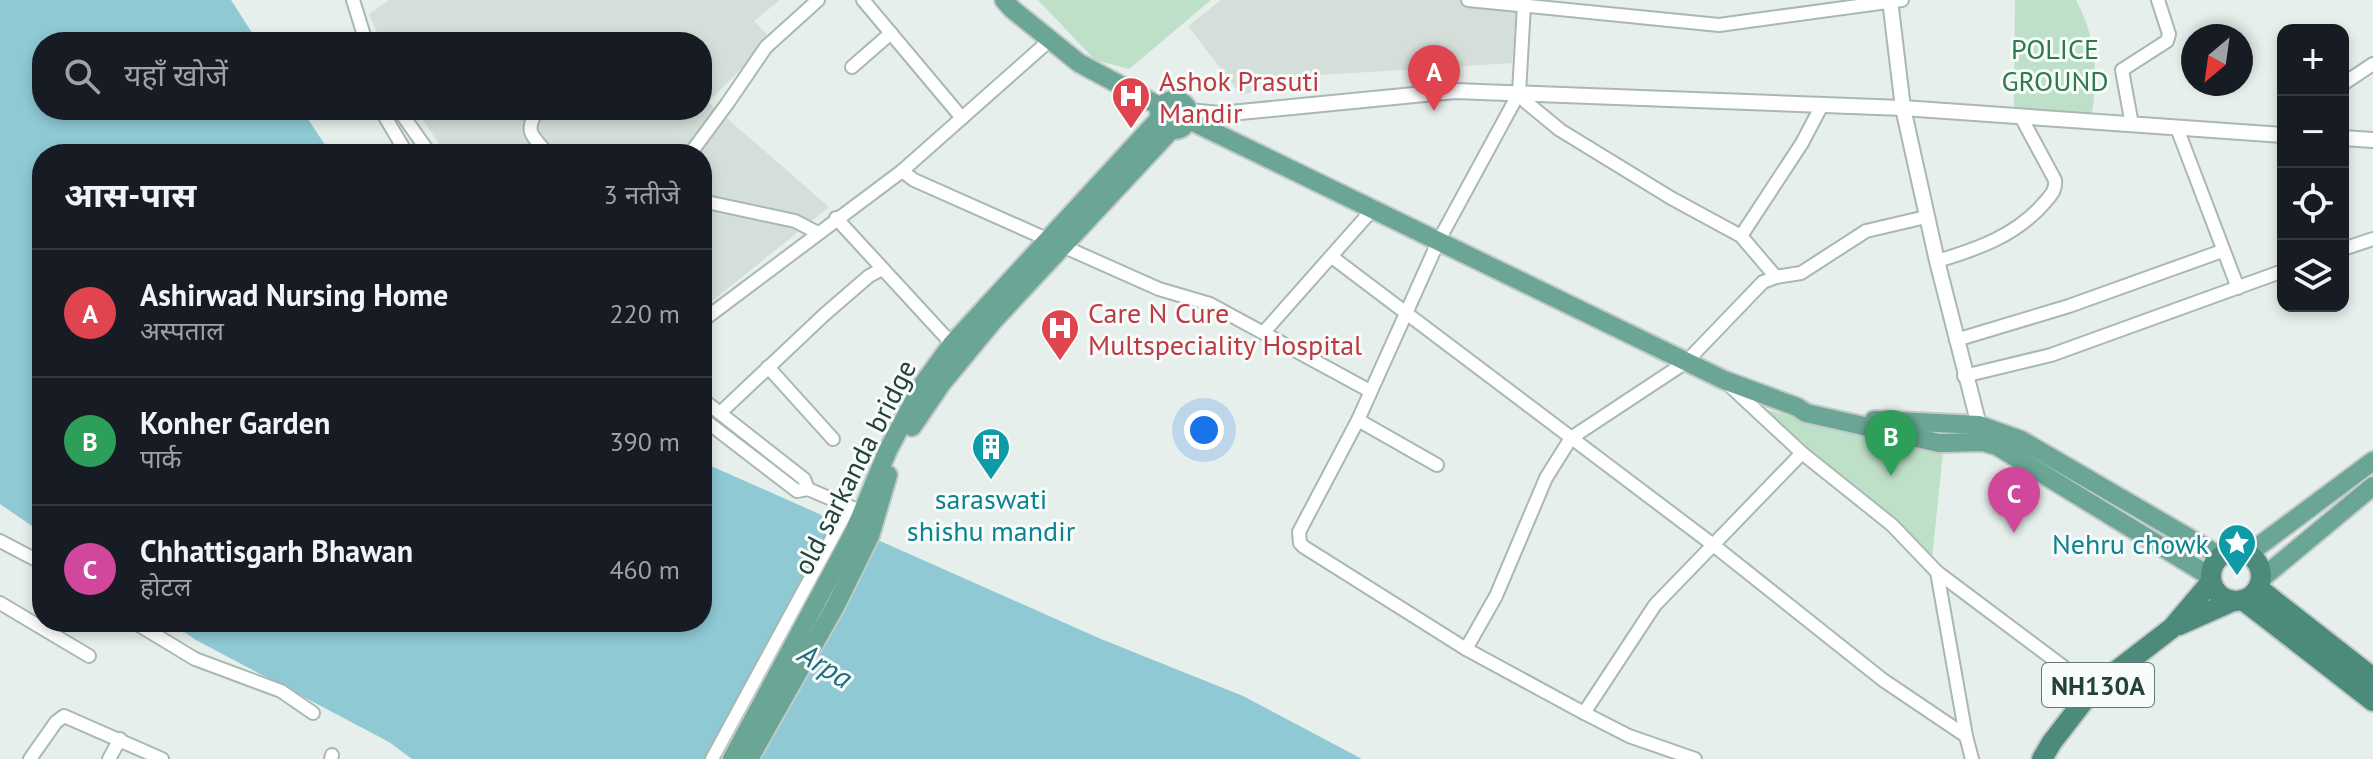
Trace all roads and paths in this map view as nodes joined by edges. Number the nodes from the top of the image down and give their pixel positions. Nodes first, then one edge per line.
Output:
1 (818, 0) edge
2 (863, 0) edge
3 (1004, 0) edge
4 (1468, 0) edge
5 (2158, 0) edge
6 (1894, 1) edge
7 (360, 3) edge
8 (1524, 5) junction
9 (364, 32) edge
10 (891, 33) junction
11 (1050, 40) junction
12 (2373, 64) edge
13 (852, 67) dead end
14 (2349, 80) edge
15 (1519, 93) junction
16 (1822, 105) junction
17 (1903, 108) junction
18 (1189, 116) junction
19 (2021, 117) junction
20 (962, 118) junction
21 (1164, 119) junction
22 (387, 120) edge
23 (406, 120) edge
24 (532, 120) edge
25 (2132, 125) junction
26 (2177, 128) junction
27 (2277, 128) edge
28 (2267, 134) junction
29 (2277, 135) edge
30 (2349, 138) edge
31 (2373, 140) edge
32 (401, 144) edge
33 (423, 144) edge
34 (540, 144) edge
35 (697, 144) edge
36 (902, 171) junction
37 (712, 203) edge
38 (1373, 209) junction
39 (1926, 217) junction
40 (836, 218) junction
41 (818, 233) junction
42 (1741, 236) junction
43 (2373, 239) edge
44 (1439, 240) junction
45 (1056, 244) junction
46 (2349, 247) edge
47 (2222, 251) junction
48 (1332, 257) junction
49 (1937, 261) junction
50 (882, 269) junction
51 (2277, 273) edge
52 (1776, 277) junction
53 (2238, 288) junction
54 (1407, 311) junction
55 (712, 313) edge
56 (1264, 332) junction
57 (1956, 340) junction
58 (952, 344) junction
59 (1686, 362) junction
60 (768, 367) junction
61 (1964, 376) junction
62 (1724, 380) junction
63 (1370, 391) junction
64 (712, 407) edge
65 (720, 413) junction
66 (1358, 420) junction
67 (712, 426) edge
68 (1981, 433) junction
69 (1571, 438) junction
70 (833, 439) dead end
71 (1802, 453) junction
72 (2373, 461) edge
73 (1437, 465) dead end
74 (2373, 486) edge
75 (808, 489) junction
76 (859, 521) junction
77 (0, 541) edge
78 (1712, 544) junction
79 (2248, 554) junction
80 (2220, 556) junction
81 (32, 560) edge
82 (1937, 572) junction
83 (2211, 579) junction
84 (2249, 592) junction
85 (0, 603) edge
86 (32, 622) edge
87 (2172, 628) junction
88 (49, 632) edge
89 (150, 632) edge
90 (1466, 649) junction
91 (89, 656) dead end
92 (2373, 678) edge
93 (2093, 689) junction
94 (2373, 701) edge
95 (313, 713) dead end
96 (1584, 713) junction
97 (1966, 736) junction
98 (120, 739) junction
99 (30, 759) edge
100 (109, 759) edge
101 (162, 759) edge
102 (712, 759) edge
103 (732, 759) edge
104 (749, 759) edge
105 (1695, 759) edge
106 (1972, 759) edge
107 (2042, 759) edge

1 - 35 street
2 - 10 street
3 - 11 main road
4 - 8 street
5 - 25 street
6 - 8 street
6 - 17 street
7 - 9 street
8 - 15 street
10 - 13 street
10 - 20 street
11 - 20 street
11 - 21 main road
12 - 14 street
15 - 16 street
15 - 18 street
15 - 42 street
15 - 44 street
16 - 17 street
16 - 42 street
17 - 19 street
17 - 39 street
18 - 21 main road, old sarkanda bridge
18 - 21 main road
18 - 38 main road
19 - 25 street
19 - 49 street
20 - 36 street
21 - 45 main road, old sarkanda bridge
22 - 32 street
23 - 33 street
24 - 34 street
25 - 26 street
26 - 28 street
26 - 47 street
27 - 28 street
28 - 29 street
30 - 31 street
36 - 40 street
36 - 45 street
37 - 41 street
38 - 44 main road
38 - 48 street
39 - 49 street
39 - 52 street
40 - 41 street
40 - 50 street
41 - 55 street
42 - 52 street
43 - 46 street
44 - 54 street
44 - 59 main road
45 - 56 street
45 - 58 main road, old sarkanda bridge
45 - 76 main road
47 - 53 street
47 - 57 street
48 - 54 street
48 - 56 street
49 - 57 street
50 - 58 street
50 - 60 street
51 - 53 street
52 - 59 street
53 - 61 street
54 - 63 street
54 - 69 street
56 - 63 street
57 - 61 street
58 - 76 main road, old sarkanda bridge
59 - 62 main road
59 - 69 street
60 - 65 street
60 - 70 street
61 - 68 street
62 - 68 main road
62 - 71 street
63 - 66 street
64 - 65 street
65 - 75 street
66 - 73 street
66 - 90 street
67 - 75 street
68 - 80 main road
68 - 83 main road
69 - 78 street
69 - 90 street
71 - 78 street
71 - 82 street
72 - 79 main road
74 - 84 main road
75 - 76 street
76 - 102 street
76 - 103 main road, old sarkanda bridge
76 - 104 main road
77 - 81 street
78 - 96 street
78 - 97 street
79 - 80 highway
79 - 84 highway
80 - 83 highway, NH130A
82 - 93 street
82 - 97 street
83 - 84 highway
83 - 87 highway, NH130A
84 - 87 highway, NH130A
84 - 92 highway
84 - 94 highway
85 - 86 street
87 - 93 highway, NH130A
88 - 91 street
89 - 95 street
90 - 96 street
93 - 107 highway, NH130A
96 - 105 street
97 - 106 street
98 - 99 street
98 - 100 street
98 - 101 street

